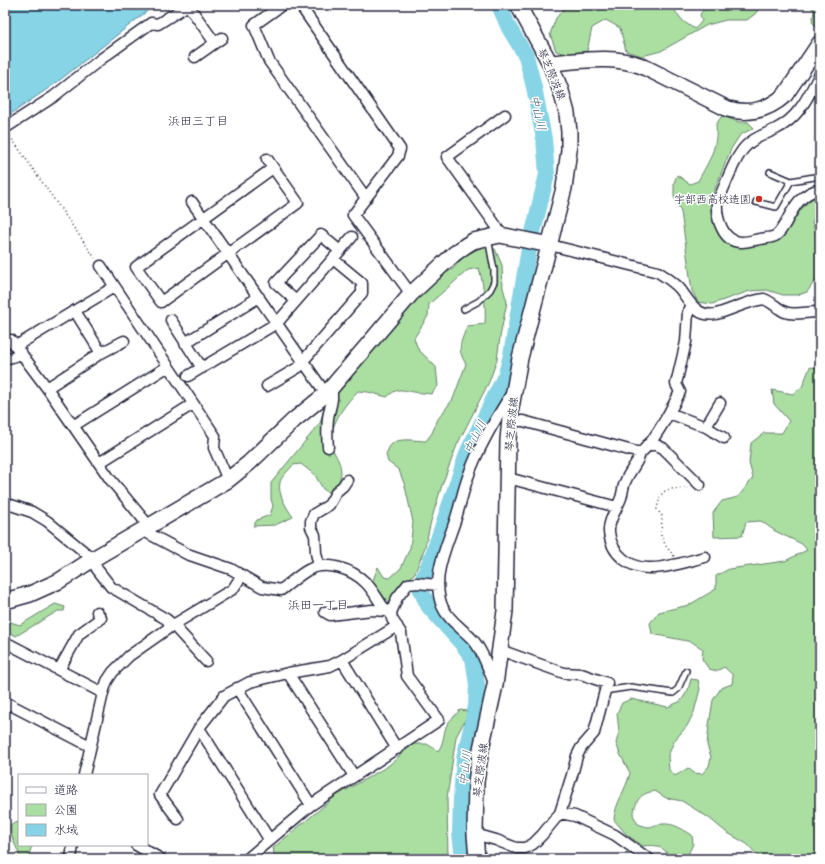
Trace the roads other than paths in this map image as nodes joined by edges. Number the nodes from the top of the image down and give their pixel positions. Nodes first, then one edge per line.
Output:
1 (188, 5) edge
2 (282, 5) edge
3 (300, 5) edge
4 (518, 5) edge
5 (820, 43) edge
6 (195, 57) dead end
7 (550, 64) junction
8 (820, 74) edge
9 (505, 116) dead end
10 (5, 128) edge
11 (267, 159) dead end
12 (274, 168) junction
13 (770, 172) dead end
14 (820, 176) edge
15 (791, 181) junction
16 (820, 189) edge
17 (366, 198) junction
18 (192, 202) dead end
19 (756, 202) dead end
20 (204, 218) junction
21 (494, 236) junction
22 (352, 237) dead end
23 (538, 242) junction
24 (340, 251) junction
25 (228, 254) junction
26 (333, 260) junction
27 (101, 266) road end
28 (114, 287) junction
29 (411, 294) junction
30 (259, 297) junction
31 (296, 301) junction
32 (692, 306) junction
33 (464, 309) dead end
34 (75, 311) junction
35 (820, 312) edge
36 (171, 320) dead end
37 (276, 323) junction
38 (124, 341) dead end
39 (185, 343) junction
40 (16, 347) junction
41 (101, 353) junction
42 (5, 359) edge
43 (303, 361) junction
44 (168, 367) junction
45 (202, 368) junction
46 (188, 376) dead end
47 (267, 386) dead end
48 (47, 388) junction
49 (328, 390) junction
50 (514, 391) junction
51 (720, 403) dead end
52 (193, 404) junction
53 (669, 413) junction
54 (510, 421) junction
55 (73, 426) junction
56 (706, 427) junction
57 (724, 438) dead end
58 (647, 445) junction
59 (328, 447) dead end
60 (640, 453) junction
61 (99, 463) junction
62 (508, 478) junction
63 (228, 480) junction
64 (347, 480) dead end
65 (700, 485) road end
66 (5, 503) edge
67 (617, 507) junction
68 (146, 528) junction
69 (705, 557) dead end
70 (93, 559) junction
71 (319, 566) junction
72 (242, 575) junction
73 (434, 585) junction
74 (5, 601) edge
75 (97, 612) dead end
76 (325, 612) dead end
77 (389, 612) junction
78 (173, 626) junction
79 (397, 626) junction
80 (5, 642) edge
81 (500, 650) junction
82 (342, 660) junction
83 (206, 661) dead end
84 (59, 670) junction
85 (686, 671) dead end
86 (288, 673) junction
87 (494, 685) junction
88 (237, 688) junction
89 (604, 691) junction
90 (103, 693) junction
91 (5, 702) edge
92 (198, 728) junction
93 (90, 746) junction
94 (397, 749) junction
95 (84, 774) edge
96 (354, 776) junction
97 (311, 805) junction
98 (560, 812) junction
99 (178, 820) dead end
100 (475, 834) junction
101 (270, 839) junction
102 (73, 846) edge
103 (138, 846) edge
104 (71, 859) edge
105 (161, 859) edge
106 (247, 859) edge
107 (477, 859) edge
108 (649, 859) edge

1 - 6 street
1 - 10 street
2 - 17 street
3 - 17 street
4 - 7 street, 琴芝際波線
5 - 7 street
7 - 23 street, 琴芝際波線
8 - 16 street
9 - 21 street
11 - 12 street
12 - 20 street
12 - 25 street
13 - 15 lane
14 - 15 lane
15 - 19 lane
17 - 29 street
18 - 20 street
20 - 25 street
20 - 25 street
21 - 23 street
21 - 29 street
21 - 33 lane
22 - 24 street
23 - 32 street
23 - 50 street, 琴芝際波線
24 - 26 street
24 - 31 street
25 - 30 street
26 - 31 street
26 - 43 street
27 - 28 street
28 - 34 street
28 - 44 street
29 - 49 street
30 - 37 street
30 - 39 street
31 - 37 street
32 - 35 street
32 - 53 street
34 - 40 street
34 - 41 street
36 - 39 street
37 - 43 street
37 - 45 street
38 - 41 street
39 - 45 street
40 - 42 street
40 - 48 street
41 - 48 street
43 - 47 street
43 - 49 street
44 - 52 street
44 - 55 street
45 - 46 street
48 - 55 street
49 - 59 street
49 - 63 street
50 - 54 street, 琴芝際波線
50 - 73 street
51 - 56 street
52 - 61 street
52 - 63 street
53 - 56 street
53 - 58 street
54 - 60 street
54 - 62 street, 琴芝際波線
55 - 61 street
56 - 57 street
58 - 60 street
58 - 65 street
60 - 67 street
61 - 68 street
62 - 67 street
62 - 81 street, 琴芝際波線
63 - 68 street
64 - 71 street
66 - 70 street
67 - 69 street
68 - 70 street
68 - 72 street
70 - 74 street
70 - 78 street
71 - 72 street
71 - 77 street
72 - 78 street
73 - 77 street
73 - 87 street
75 - 84 street
76 - 77 street
77 - 79 street
78 - 83 street
78 - 90 street
79 - 82 street
79 - 94 street
80 - 84 street
81 - 87 street, 琴芝際波線
81 - 89 street
82 - 86 street
82 - 94 street
84 - 90 street
85 - 89 lane
86 - 88 street
86 - 96 street
87 - 100 street, 琴芝際波線
88 - 92 street
88 - 97 street
89 - 98 street
90 - 93 street
91 - 93 street
92 - 99 street
92 - 101 street
93 - 95 street
94 - 96 street
96 - 97 street
97 - 101 street
98 - 100 street
98 - 108 street
100 - 107 street, 琴芝際波線
101 - 106 street
102 - 104 street
103 - 105 street

